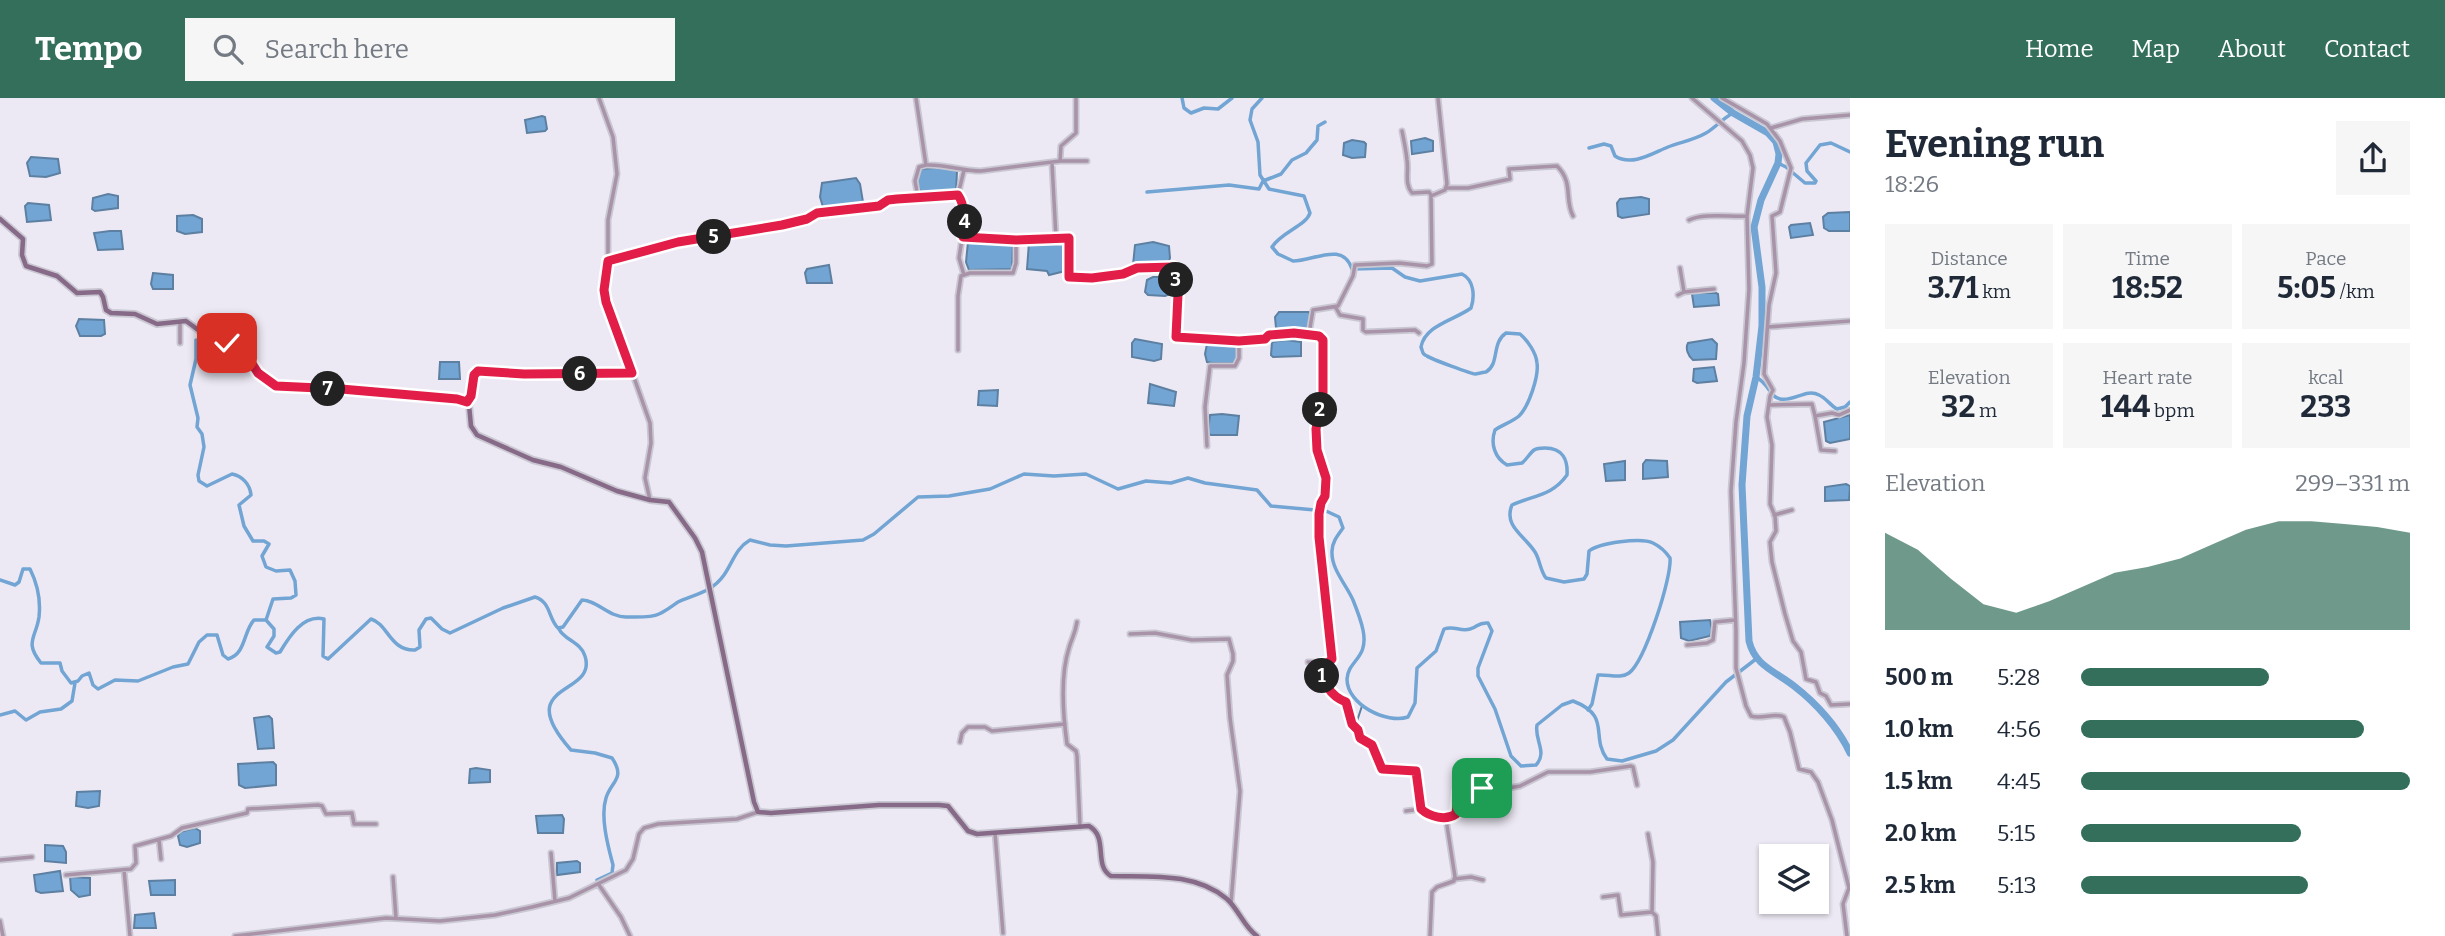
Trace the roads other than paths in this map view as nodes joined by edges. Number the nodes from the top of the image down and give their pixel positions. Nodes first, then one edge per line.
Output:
1 (599, 98) edge
2 (916, 98) edge
3 (1076, 98) edge
4 (1438, 98) edge
5 (1692, 98) edge
6 (1722, 98) edge
7 (1850, 115) edge
8 (1771, 128) junction
9 (1402, 131) dead end
10 (1052, 161) junction
11 (1060, 161) junction
12 (1087, 161) dead end
13 (926, 165) junction
14 (964, 170) junction
15 (1447, 188) junction
16 (958, 195) junction
17 (1431, 196) junction
18 (918, 198) junction
19 (1573, 216) dead end
20 (1747, 216) junction
21 (0, 219) edge
22 (1689, 220) dead end
23 (963, 237) junction
24 (1056, 238) junction
25 (1016, 240) junction
26 (608, 261) junction
27 (1680, 268) dead end
28 (964, 275) junction
29 (1714, 289) dead end
30 (1684, 292) junction
31 (1678, 295) dead end
32 (1336, 308) junction
33 (179, 320) junction
34 (1850, 321) edge
35 (1768, 327) junction
36 (1419, 332) dead end
37 (1309, 334) junction
38 (1239, 341) junction
39 (180, 343) dead end
40 (958, 350) dead end
41 (632, 373) junction
42 (467, 402) junction
43 (1770, 405) junction
44 (1850, 410) edge
45 (1815, 416) junction
46 (1207, 446) dead end
47 (1835, 451) dead end
48 (654, 500) junction
49 (1792, 510) dead end
50 (1774, 515) junction
51 (1735, 620) junction
52 (1077, 622) dead end
53 (1130, 634) dead end
54 (1688, 645) dead end
55 (1308, 662) dead end
56 (1322, 664) junction
57 (1850, 704) edge
58 (1065, 724) junction
59 (960, 742) dead end
60 (1637, 785) dead end
61 (1421, 809) junction
62 (758, 811) junction
63 (1406, 811) dead end
64 (1446, 819) junction
65 (376, 824) dead end
66 (1080, 827) junction
67 (995, 833) junction
68 (1648, 834) dead end
69 (159, 840) junction
70 (551, 853) dead end
71 (32, 857) dead end
72 (161, 859) dead end
73 (0, 860) edge
74 (124, 870) junction
75 (66, 875) dead end
76 (393, 877) dead end
77 (1454, 879) junction
78 (1483, 880) dead end
79 (599, 884) junction
80 (1602, 897) dead end
81 (555, 901) junction
82 (1231, 903) junction
83 (1652, 912) junction
84 (396, 918) junction
85 (0, 921) edge
86 (1003, 933) dead end
87 (3, 936) edge
88 (130, 936) edge
89 (235, 936) edge
90 (631, 936) edge
91 (1257, 936) edge
92 (1430, 936) edge
93 (1658, 936) edge
94 (1847, 936) edge

1 - 26 street
2 - 13 street
3 - 11 street
4 - 15 street
5 - 20 street
6 - 8 street
7 - 8 street
8 - 35 street
9 - 17 street
10 - 11 street
10 - 14 street
10 - 24 street
11 - 12 street
13 - 14 street
13 - 18 street
14 - 16 street
15 - 17 street
15 - 19 street
16 - 18 street
16 - 23 street
17 - 32 street
18 - 26 street
20 - 22 street
20 - 51 street
21 - 33 main road
23 - 25 street
23 - 28 street
24 - 25 street
24 - 38 street
25 - 28 street
26 - 41 street
27 - 30 street
28 - 40 street
29 - 30 street
30 - 31 street
32 - 36 street
32 - 37 street
33 - 39 street
33 - 42 main road
34 - 35 street
35 - 43 street
37 - 38 street
37 - 56 street
38 - 46 street
41 - 42 street
41 - 48 street
42 - 48 main road
43 - 45 street
43 - 50 street
44 - 45 street
45 - 47 street
48 - 62 main road
49 - 50 street
50 - 57 street
51 - 54 street
51 - 94 street
52 - 58 street
53 - 82 street
55 - 56 street
56 - 61 street
58 - 59 street
58 - 66 street
60 - 64 street
61 - 63 street
61 - 64 street
62 - 67 main road
62 - 79 street
64 - 77 street
65 - 69 street
66 - 67 main road
66 - 82 main road
67 - 86 street
68 - 83 street
69 - 72 street
69 - 74 street
70 - 81 street
71 - 73 street
74 - 75 street
74 - 88 street
76 - 84 street
77 - 78 street
77 - 92 street
79 - 81 street
79 - 90 street
80 - 83 street
81 - 84 street
82 - 91 main road
83 - 93 street
84 - 89 street
85 - 87 street

